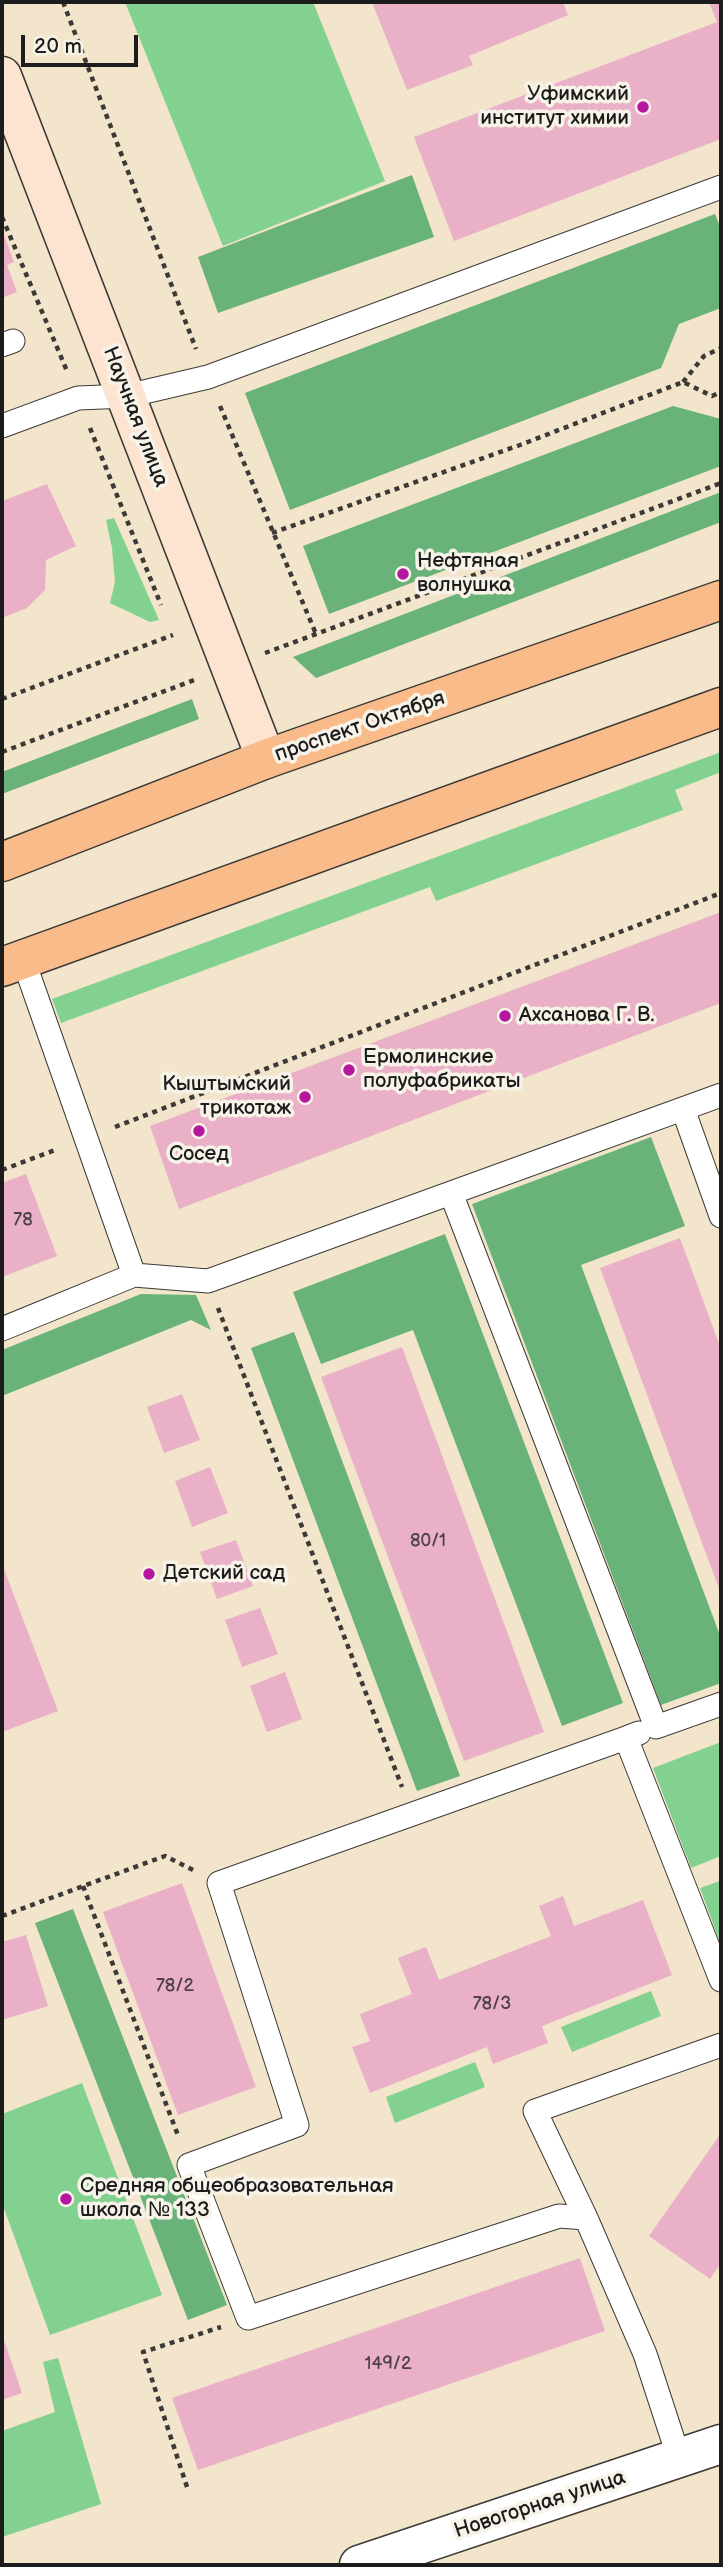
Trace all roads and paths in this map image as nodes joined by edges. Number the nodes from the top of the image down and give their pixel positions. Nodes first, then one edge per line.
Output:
1 (63, 2) edge
2 (2, 76) edge
3 (12, 134) edge
4 (721, 187) edge
5 (2, 217) edge
6 (721, 348) edge
7 (208, 377) junction
8 (683, 382) junction
9 (721, 392) edge
10 (127, 396) junction
11 (78, 398) junction
12 (2, 426) edge
13 (721, 483) edge
14 (272, 533) junction
15 (721, 600) edge
16 (163, 610) dead end
17 (168, 623) dead end
18 (316, 634) junction
19 (173, 635) junction
20 (178, 647) dead end
21 (229, 667) junction
22 (188, 669) dead end
23 (192, 681) junction
24 (2, 699) edge
25 (721, 707) edge
26 (2, 752) edge
27 (266, 759) junction
28 (2, 862) edge
29 (721, 893) edge
30 (12, 963) edge
31 (721, 1095) edge
32 (683, 1109) junction
33 (85, 1139) junction
34 (2, 1170) edge
35 (451, 1193) junction
36 (721, 1216) edge
37 (134, 1275) junction
38 (208, 1282) junction
39 (2, 1329) edge
40 (721, 1704) edge
41 (656, 1727) junction
42 (626, 1738) junction
43 (412, 1814) junction
44 (219, 1883) junction
45 (83, 1886) junction
46 (2, 1916) edge
47 (721, 1980) edge
48 (721, 2045) edge
49 (189, 2165) junction
50 (586, 2218) junction
51 (248, 2318) junction
52 (721, 2444) edge
53 (679, 2458) junction
54 (187, 2487) dead end
55 (359, 2565) edge

1 - 7 path
2 - 3 street, Научная улица
3 - 10 street, Научная улица
4 - 7 lane
5 - 11 path
6 - 8 path
7 - 10 lane
7 - 14 path
8 - 9 path
8 - 14 path
10 - 11 lane
10 - 21 street, Научная улица
11 - 12 lane
11 - 16 path
13 - 18 path
14 - 18 path
15 - 27 main road, проспект Октября
17 - 19 path
18 - 21 path
19 - 20 path
19 - 24 path
21 - 23 path
21 - 27 street, Научная улица
22 - 23 path
23 - 26 path
25 - 30 main road
27 - 28 main road, проспект Октября
29 - 33 path
30 - 33 lane
31 - 32 lane
32 - 35 lane
32 - 36 lane
33 - 34 path
33 - 37 lane
35 - 38 lane
35 - 41 lane
37 - 38 lane
37 - 39 lane
38 - 43 path
40 - 41 lane
41 - 42 lane
42 - 43 lane
42 - 47 lane
43 - 44 lane
44 - 45 path
44 - 49 lane
45 - 46 path
45 - 49 path
48 - 50 lane
49 - 51 lane
50 - 51 lane
50 - 53 lane
51 - 54 path
52 - 53 street, Новогорная улица
53 - 55 street, Новогорная улица

